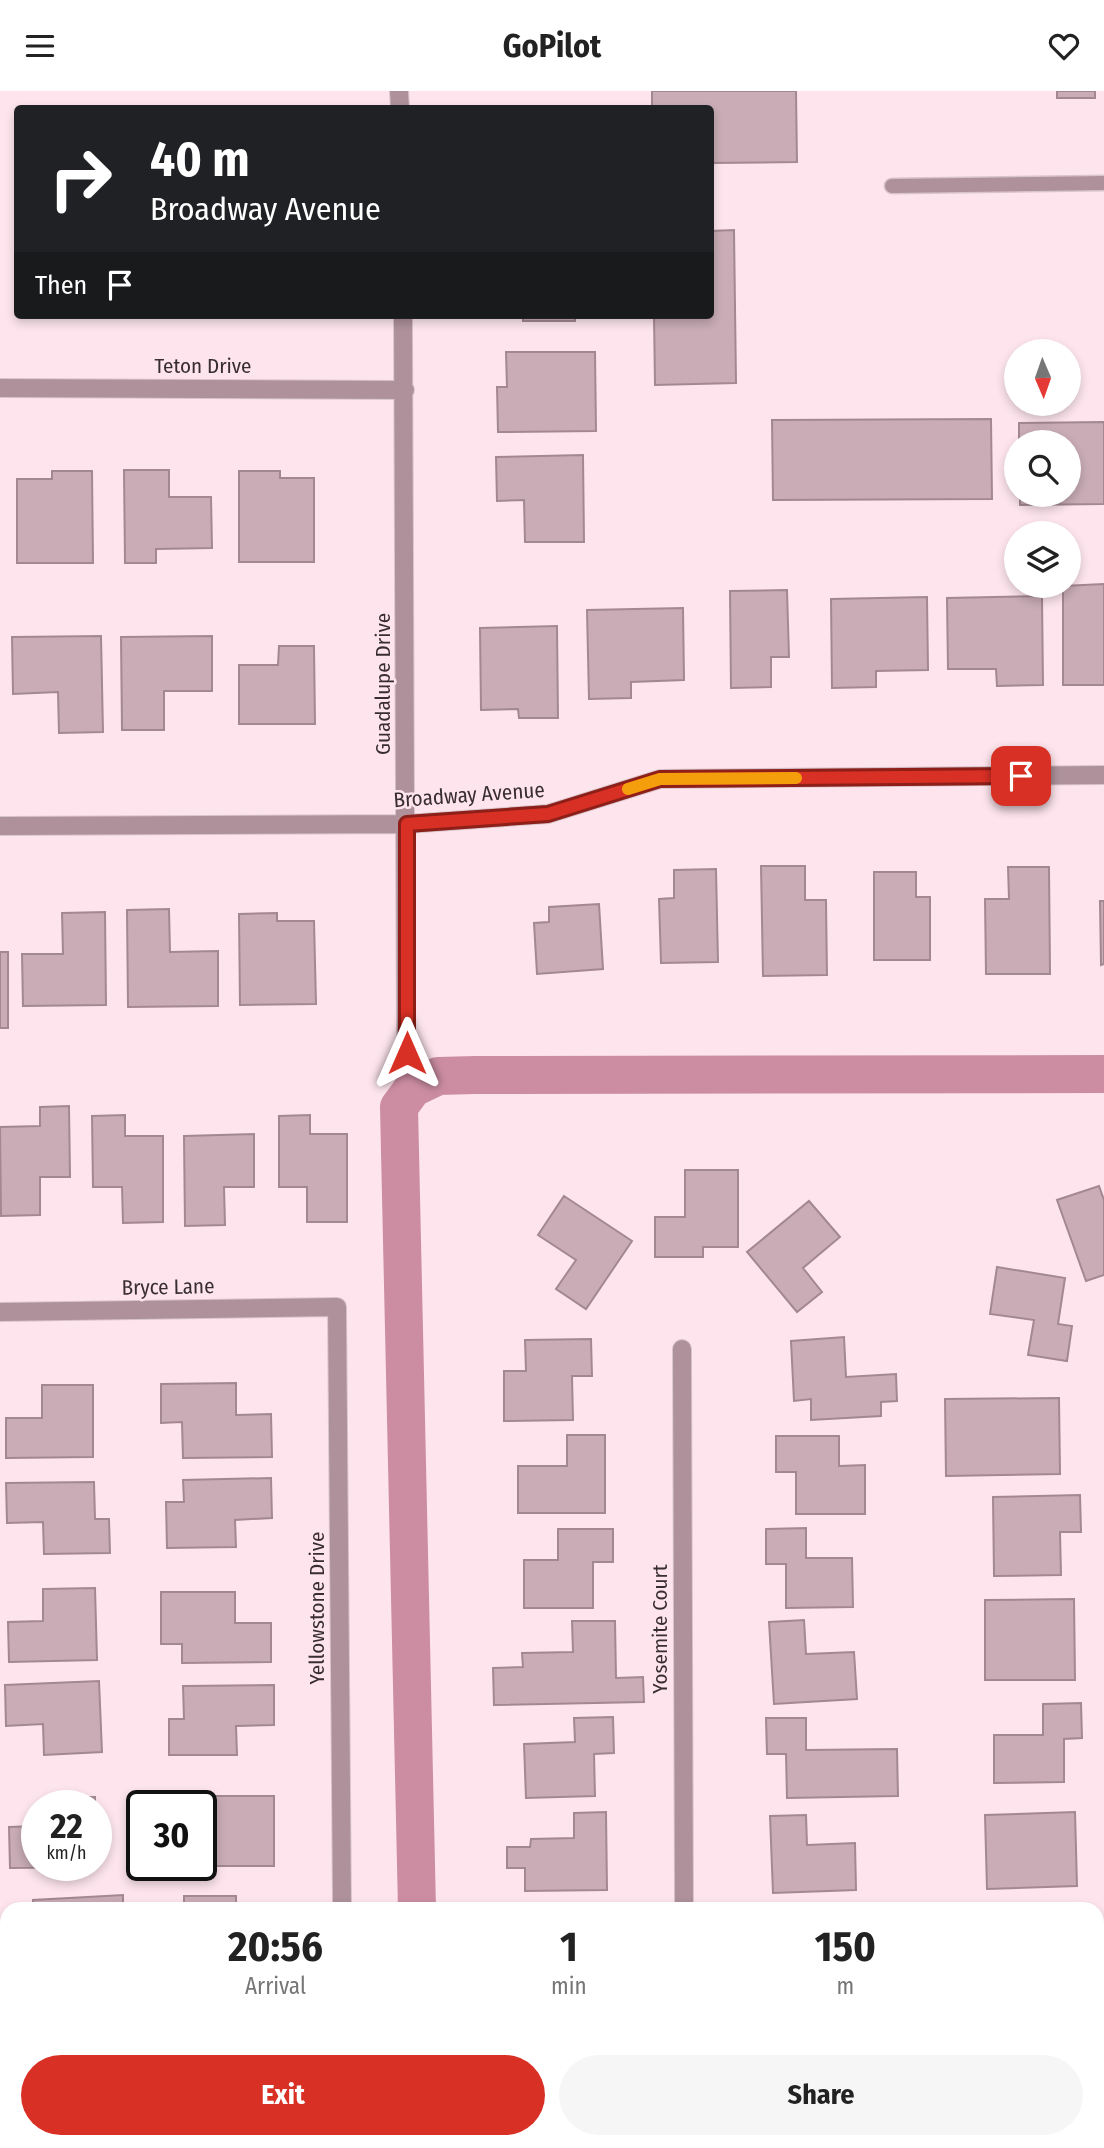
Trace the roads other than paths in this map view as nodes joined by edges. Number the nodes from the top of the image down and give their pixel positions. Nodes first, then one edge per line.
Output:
1 (1104, 183) edge
2 (892, 186) dead end
3 (403, 319) edge
4 (0, 388) edge
5 (405, 390) junction
6 (1104, 775) edge
7 (407, 824) junction
8 (0, 826) edge
9 (407, 1053) dead end
10 (338, 1307) joint
11 (0, 1312) edge
12 (682, 1349) dead end
13 (342, 1902) edge
14 (684, 1902) edge

1 - 2 lane
3 - 5 street, Guadalupe Drive
4 - 5 street, Teton Drive
5 - 7 street, Guadalupe Drive
6 - 7 street, Broadway Avenue
7 - 8 street, Broadway Avenue
7 - 9 street, Guadalupe Drive
10 - 11 street, Bryce Lane
10 - 13 street, Yellowstone Drive
12 - 14 street, Yosemite Court

